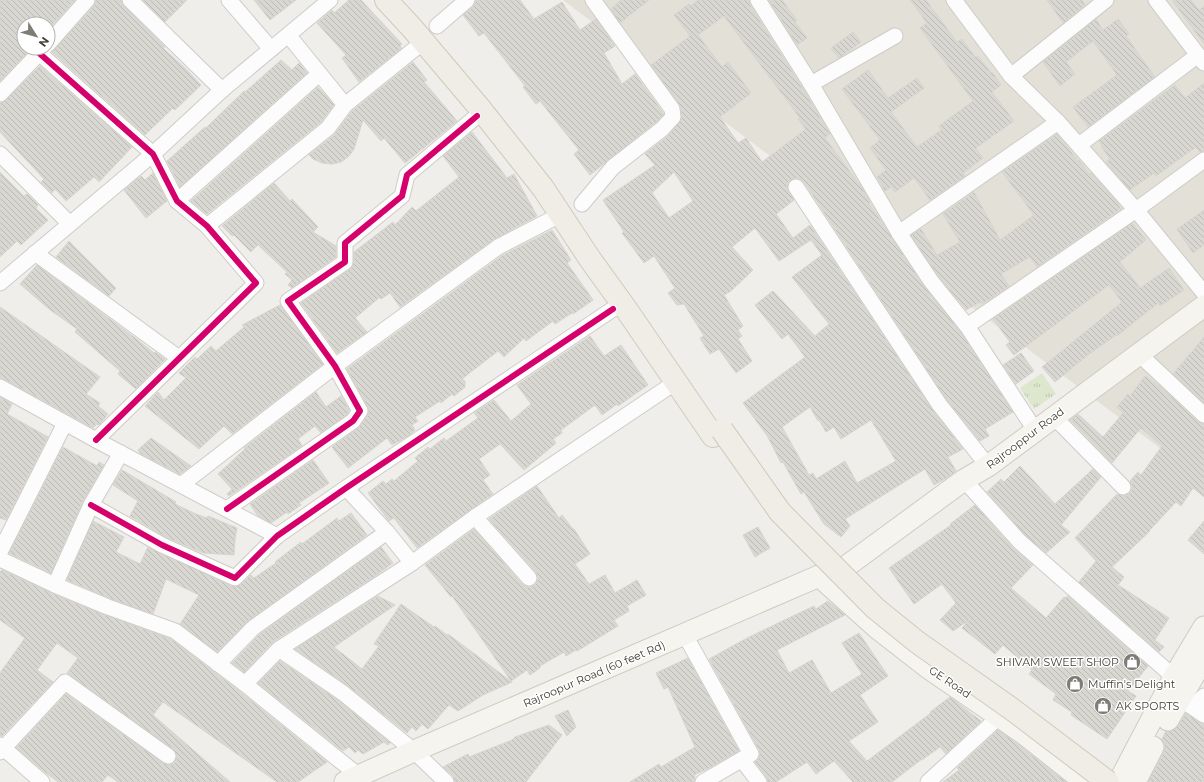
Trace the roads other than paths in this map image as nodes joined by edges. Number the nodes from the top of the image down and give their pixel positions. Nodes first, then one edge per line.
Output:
1 (87, 0) edge
2 (130, 0) edge
3 (229, 0) edge
4 (330, 0) edge
5 (386, 0) edge
6 (400, 0) edge
7 (468, 0) edge
8 (593, 0) edge
9 (758, 0) edge
10 (954, 0) edge
11 (1106, 0) edge
12 (1156, 0) edge
13 (437, 26) dead end
14 (56, 35) edge
15 (289, 36) junction
16 (894, 36) dead end
17 (417, 47) dead end
18 (271, 49) junction
19 (36, 56) edge
20 (52, 56) edge
21 (1201, 60) edge
22 (319, 74) junction
23 (1012, 76) junction
24 (811, 84) junction
25 (222, 90) junction
26 (0, 94) edge
27 (345, 105) junction
28 (477, 116) dead end
29 (1058, 122) junction
30 (1078, 145) junction
31 (0, 154) edge
32 (152, 154) junction
33 (1204, 160) edge
34 (796, 187) dead end
35 (177, 201) junction
36 (582, 204) dead end
37 (1136, 210) junction
38 (552, 219) dead end
39 (69, 223) junction
40 (208, 226) junction
41 (900, 234) junction
42 (35, 253) junction
43 (0, 283) edge
44 (1204, 293) edge
45 (1204, 306) edge
46 (613, 309) dead end
47 (966, 326) junction
48 (1138, 354) junction
49 (180, 358) junction
50 (335, 366) junction
51 (0, 387) edge
52 (667, 388) dead end
53 (1204, 415) edge
54 (1054, 417) junction
55 (65, 423) junction
56 (1035, 430) junction
57 (717, 433) junction
58 (96, 440) junction
59 (121, 453) junction
60 (988, 466) junction
61 (964, 480) junction
62 (181, 485) junction
63 (1123, 487) dead end
64 (346, 488) junction
65 (91, 505) junction
66 (227, 509) junction
67 (475, 517) junction
68 (387, 532) junction
69 (277, 536) junction
70 (0, 552) edge
71 (0, 559) edge
72 (412, 562) junction
73 (844, 568) junction
74 (819, 576) junction
75 (529, 578) dead end
76 (55, 585) junction
77 (1204, 627) edge
78 (685, 635) junction
79 (279, 649) junction
80 (1204, 658) edge
81 (218, 664) junction
82 (1174, 677) junction
83 (245, 684) junction
84 (1204, 696) edge
85 (1192, 707) edge
86 (1000, 716) junction
87 (1, 749) edge
88 (414, 751) junction
89 (168, 756) dead end
90 (742, 760) junction
91 (352, 779) edge
92 (1116, 780) edge
93 (42, 782) edge
94 (446, 782) edge
95 (704, 782) edge
96 (760, 782) edge
97 (928, 782) edge
98 (1085, 782) edge

1 - 14 street
2 - 25 street
3 - 18 street
4 - 15 street
5 - 57 main road
6 - 57 main road
7 - 13 street
8 - 36 street
9 - 24 street
10 - 23 street
11 - 23 street
12 - 21 street
15 - 18 street
15 - 22 street
16 - 24 street
17 - 27 street
18 - 25 street
19 - 26 street
20 - 32 street
21 - 30 street
22 - 27 street
22 - 35 street
23 - 29 street
24 - 41 street
25 - 32 street
27 - 40 street
28 - 50 street
29 - 30 street
29 - 41 street
30 - 37 street
31 - 39 street
32 - 35 street
32 - 39 street
33 - 37 street
34 - 60 street
35 - 40 street
37 - 44 street
37 - 47 street
38 - 50 street
39 - 42 street
40 - 49 street
41 - 47 street
42 - 43 street
42 - 49 street
45 - 48 main road, Rajrooppur Road
46 - 64 street
47 - 56 street
48 - 53 street
48 - 54 main road, Rajrooppur Road
49 - 58 street
50 - 62 street
50 - 66 street
51 - 55 street
52 - 67 street
54 - 56 main road, Rajrooppur Road
54 - 63 street
55 - 58 street
55 - 70 street
56 - 60 main road, Rajrooppur Road
57 - 92 main road
58 - 59 street
59 - 62 street
59 - 65 street
60 - 61 main road, Rajrooppur Road
61 - 73 main road, Rajrooppur Road
61 - 82 street
62 - 66 street
64 - 68 street
64 - 69 street
65 - 69 street
65 - 76 street
66 - 69 street
67 - 72 street
67 - 75 street
68 - 72 street
68 - 81 street
71 - 76 street
72 - 79 street
73 - 74 main road, Rajroopur Road (60 feet Rd)
73 - 92 main road, GE Road
74 - 78 main road, Rajroopur Road (60 feet Rd)
74 - 86 main road, GE Road
76 - 81 street
77 - 82 main road
78 - 88 main road, Rajroopur Road (60 feet Rd)
78 - 90 street
79 - 83 street
79 - 88 street
80 - 85 main road
81 - 83 street
82 - 92 main road
83 - 91 street
84 - 85 street
85 - 92 main road
86 - 97 street
86 - 98 main road, GE Road
87 - 89 street
87 - 93 street
88 - 91 main road, Rajroopur Road (60 feet Rd)
88 - 94 street
90 - 95 street
90 - 96 street

